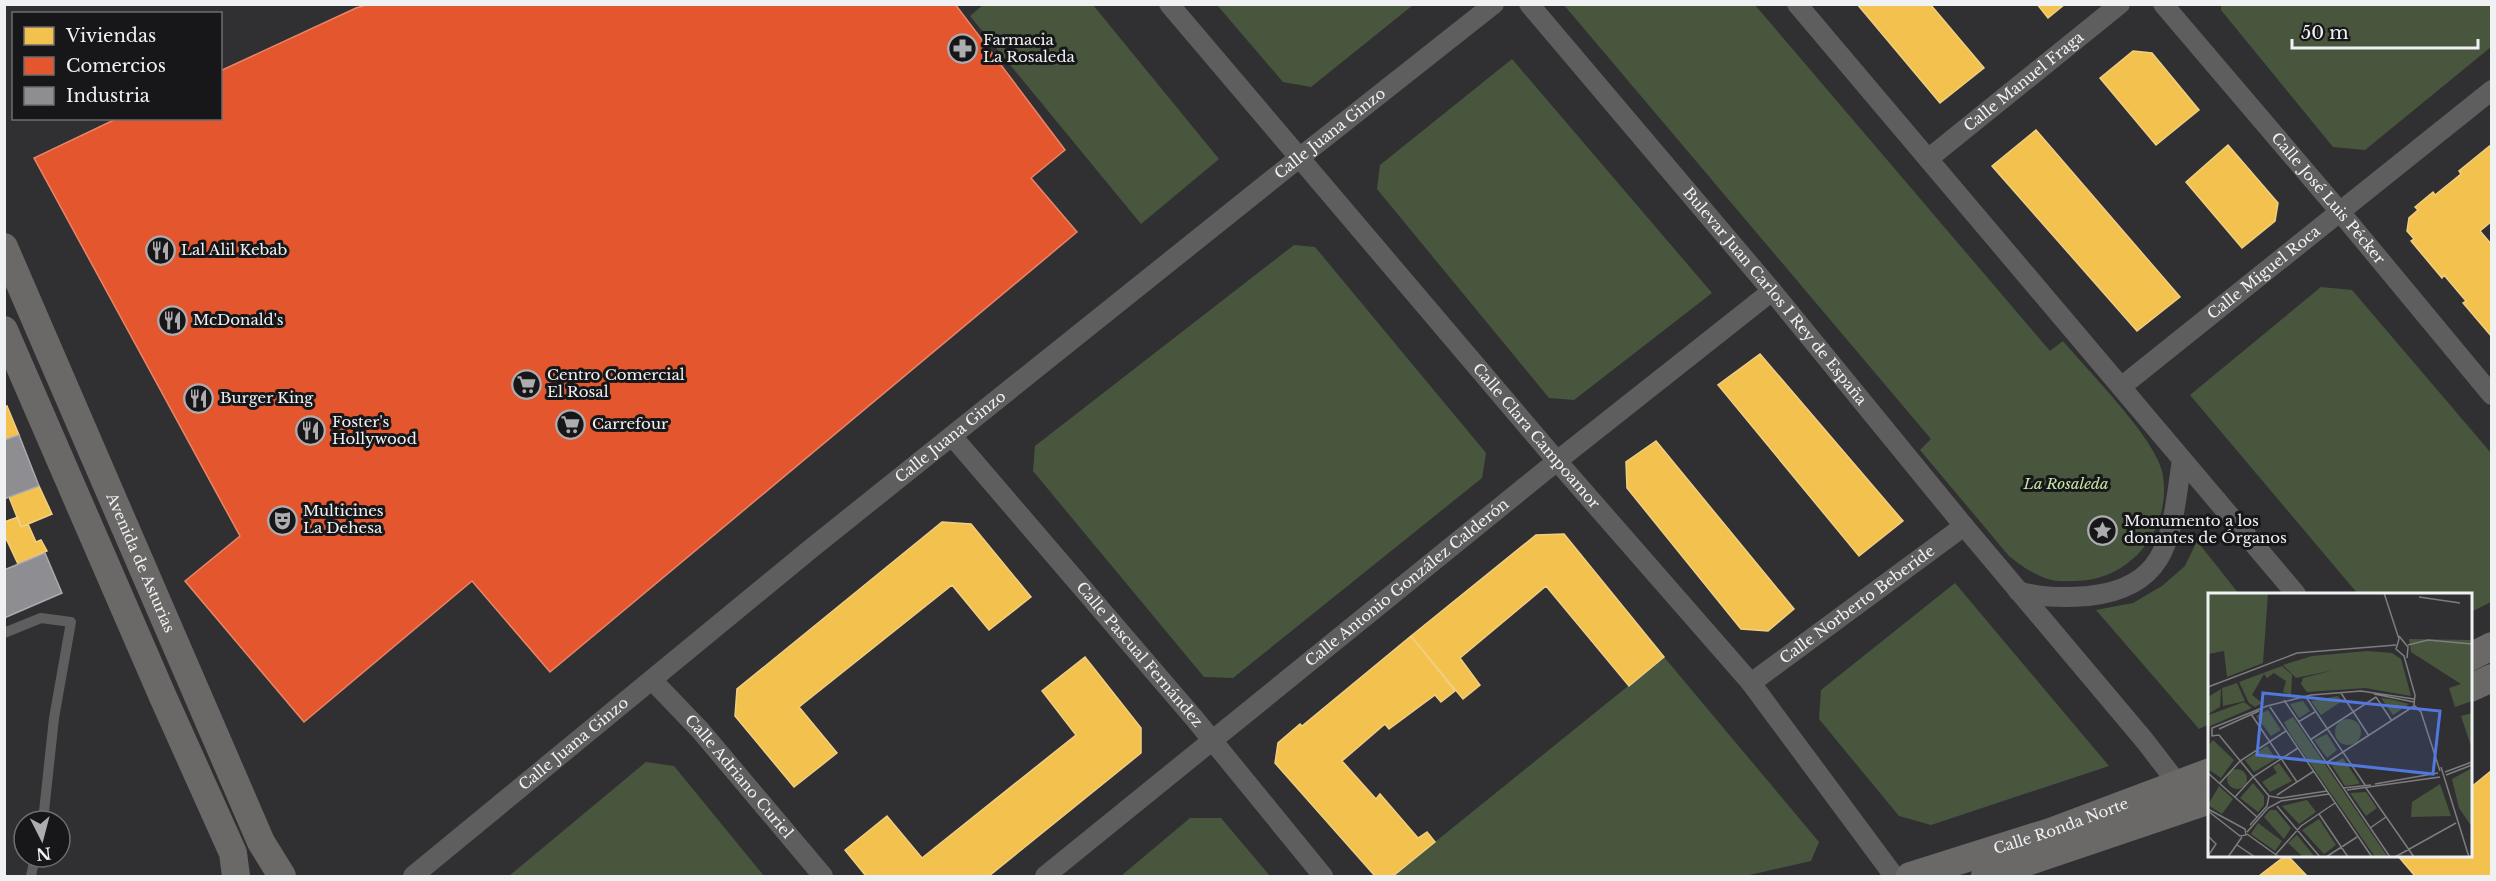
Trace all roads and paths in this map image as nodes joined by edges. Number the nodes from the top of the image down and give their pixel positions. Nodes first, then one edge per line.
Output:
1 (1168, 4) edge
2 (1494, 4) edge
3 (1529, 4) edge
4 (1797, 4) edge
5 (2120, 4) edge
6 (2163, 4) edge
7 (2492, 90) edge
8 (1299, 158) junction
9 (1928, 159) junction
10 (2341, 213) junction
11 (4, 247) edge
12 (1772, 291) junction
13 (7, 343) edge
14 (2121, 387) junction
15 (2492, 395) edge
16 (952, 436) junction
17 (2182, 460) junction
18 (1557, 461) junction
19 (1964, 526) junction
20 (2018, 591) junction
21 (2295, 593) edge
22 (4, 633) edge
23 (2492, 646) edge
24 (2472, 656) edge
25 (2492, 678) edge
26 (652, 680) junction
27 (1750, 684) junction
28 (2472, 687) edge
29 (1211, 741) junction
30 (2208, 775) edge
31 (2194, 797) edge
32 (44, 809) edge
33 (236, 876) edge
34 (282, 876) edge
35 (413, 876) edge
36 (823, 876) edge
37 (1045, 876) edge
38 (1323, 876) edge
39 (1894, 876) edge
40 (1910, 876) edge
41 (1985, 876) edge

1 - 8 street, Calle Clara Campoamor
2 - 8 street, Calle Juana Ginzo
3 - 12 street, Bulevar Juan Carlos I Rey de España
4 - 9 street
5 - 9 street, Calle Manuel Fraga
6 - 10 street, Calle José Luis Pécker
7 - 10 street, Calle Miguel Roca
8 - 16 street, Calle Juana Ginzo
8 - 18 street, Calle Clara Campoamor
9 - 14 street
10 - 14 street, Calle Miguel Roca
10 - 15 street, Calle José Luis Pécker
11 - 34 main road, Avenida de Asturias
12 - 18 street, Calle Antonio González Calderón
12 - 19 street, Bulevar Juan Carlos I Rey de España
13 - 33 main road
14 - 17 street
16 - 26 street, Calle Juana Ginzo
16 - 29 street, Calle Pascual Fernández
17 - 20 street
17 - 21 street
18 - 27 street, Calle Clara Campoamor
18 - 29 street, Calle Antonio González Calderón
19 - 20 street, Bulevar Juan Carlos I Rey de España
19 - 27 street, Calle Norberto Beberide
20 - 31 street, Bulevar Juan Carlos I Rey de España
22 - 32 lane
23 - 24 main road
25 - 28 main road
26 - 35 street, Calle Juana Ginzo
26 - 36 street, Calle Adriano Curiel
27 - 39 street, Calle Clara Campoamor
29 - 37 street, Calle Antonio González Calderón
29 - 38 street, Calle Pascual Fernández
30 - 31 main road, Calle Ronda Norte
31 - 40 main road, Calle Ronda Norte
31 - 41 main road, Calle Ronda Norte

